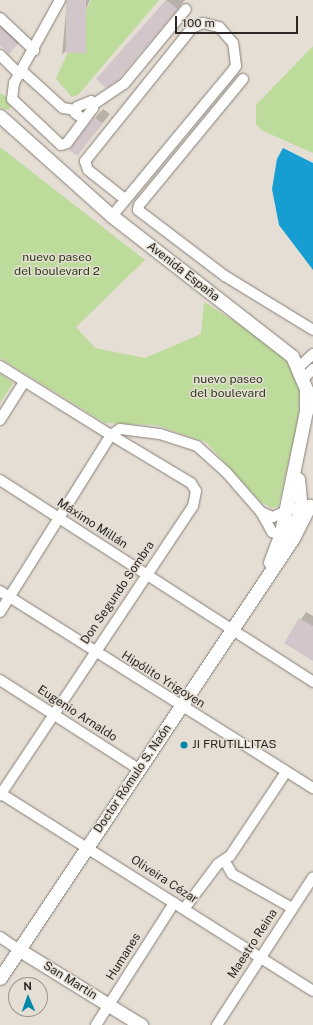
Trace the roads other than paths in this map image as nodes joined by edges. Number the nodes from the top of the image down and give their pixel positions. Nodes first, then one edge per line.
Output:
1 (60, 0) edge
2 (186, 9) dead end
3 (0, 18) edge
4 (34, 50) junction
5 (0, 55) edge
6 (21, 73) junction
7 (243, 79) dead end
8 (79, 114) junction
9 (0, 116) edge
10 (126, 200) junction
11 (112, 216) junction
12 (313, 330) edge
13 (313, 354) edge
14 (0, 366) edge
15 (313, 369) edge
16 (301, 373) junction
17 (24, 382) junction
18 (0, 420) edge
19 (111, 435) junction
20 (298, 456) junction
21 (0, 480) edge
22 (305, 507) edge
23 (286, 510) junction
24 (261, 512) junction
25 (60, 520) junction
26 (280, 536) junction
27 (293, 538) junction
28 (146, 574) junction
29 (264, 578) junction
30 (0, 592) edge
31 (9, 597) junction
32 (0, 612) edge
33 (230, 631) junction
34 (94, 652) junction
35 (0, 680) edge
36 (313, 682) edge
37 (181, 707) junction
38 (53, 714) junction
39 (140, 770) junction
40 (286, 772) junction
41 (313, 788) edge
42 (0, 794) edge
43 (88, 847) junction
44 (224, 860) junction
45 (313, 877) edge
46 (174, 903) junction
47 (292, 908) junction
48 (184, 909) junction
49 (0, 937) edge
50 (18, 949) junction
51 (261, 956) junction
52 (0, 978) edge
53 (313, 991) edge
54 (109, 1005) junction
55 (96, 1025) edge
56 (141, 1025) edge
57 (217, 1025) edge

1 - 4 street
2 - 8 street
3 - 4 street
4 - 6 street
5 - 6 street
6 - 8 street
6 - 8 street
7 - 12 street
9 - 11 main road, Avenida España
10 - 10 street
10 - 11 street
11 - 16 main road, Avenida España
13 - 16 street
14 - 17 street, Don Segundo Sombra
15 - 16 street
16 - 20 main road
17 - 18 street
17 - 19 street, Don Segundo Sombra
19 - 24 street
19 - 25 street
19 - 28 street, Don Segundo Sombra
20 - 22 main road
20 - 23 main road
21 - 25 street, Máximo Millán
22 - 23 street
22 - 26 main road, Doctor Rómulo S. Naón
22 - 27 main road, Doctor Rómulo S. Naón
23 - 24 street
23 - 26 main road
24 - 26 street
25 - 28 street, Máximo Millán
25 - 31 street
26 - 27 street
26 - 29 main road, Doctor Rómulo S. Naón
27 - 29 main road, Doctor Rómulo S. Naón
28 - 33 street, Máximo Millán
28 - 34 street, Don Segundo Sombra
29 - 33 main road, Doctor Rómulo S. Naón
30 - 31 street, Hipólito Yrigoyen
31 - 32 street
31 - 34 street, Hipólito Yrigoyen
33 - 36 street, Máximo Millán
33 - 37 main road, Doctor Rómulo S. Naón
34 - 37 street, Hipólito Yrigoyen
34 - 38 street, Don Segundo Sombra
35 - 38 street, Eugenio Arnaldo
37 - 39 main road, Doctor Rómulo S. Naón
37 - 40 street, Hipólito Yrigoyen
38 - 39 street, Eugenio Arnaldo
38 - 42 street, Don Segundo Sombra
39 - 43 main road, Doctor Rómulo S. Naón
40 - 41 street, Hipólito Yrigoyen
40 - 44 street
42 - 43 street, Oliveira Cézar
43 - 46 street, Oliveira Cézar
43 - 50 main road, Doctor Rómulo S. Naón
44 - 47 street
44 - 48 street
45 - 47 street, Maestro Reina
46 - 48 street, Oliveira Cézar
46 - 54 street, Humanes
47 - 51 street, Maestro Reina
48 - 51 street, Oliveira Cézar
49 - 50 street, San Martín
50 - 52 main road, Doctor Rómulo S. Naón
50 - 54 main road, San Martín
51 - 53 street, Oliveira Cézar
51 - 57 street, Maestro Reina
54 - 55 street, Humanes
54 - 56 main road, San Martín

